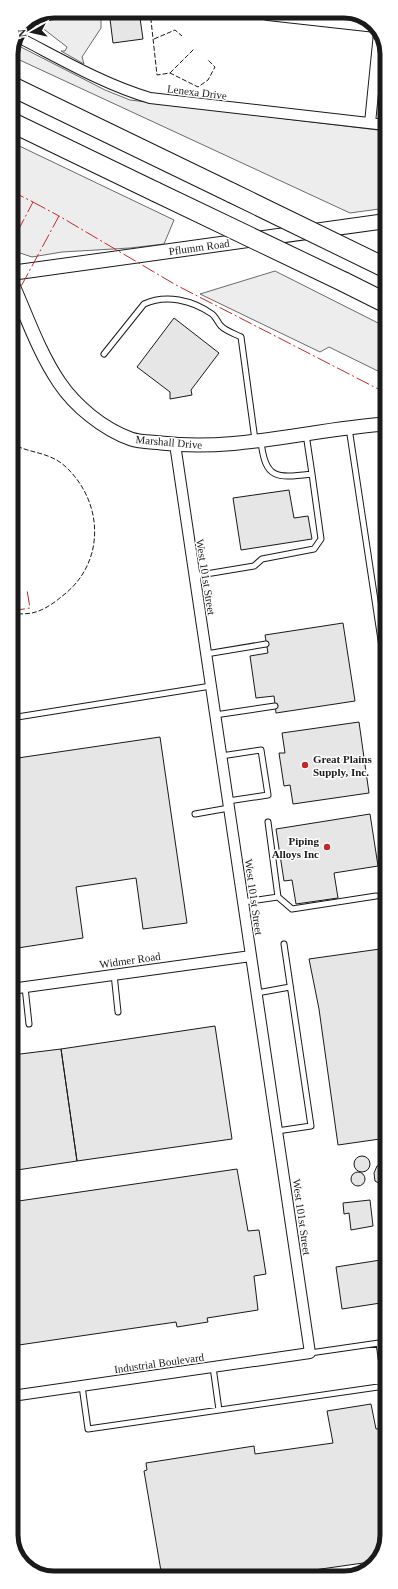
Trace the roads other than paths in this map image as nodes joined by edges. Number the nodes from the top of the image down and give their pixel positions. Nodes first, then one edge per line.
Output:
1 (295, 18) edge
2 (366, 26) edge
3 (22, 39) edge
4 (378, 43) edge
5 (18, 89) edge
6 (370, 123) junction
7 (380, 124) edge
8 (18, 125) edge
9 (380, 222) edge
10 (380, 265) edge
11 (18, 272) edge
12 (18, 297) edge
13 (380, 300) edge
14 (104, 354) dead end
15 (380, 425) edge
16 (349, 428) junction
17 (306, 434) junction
18 (258, 440) junction
19 (175, 444) junction
20 (312, 474) junction
21 (194, 576) junction
22 (380, 633) edge
23 (266, 644) dead end
24 (206, 654) junction
25 (211, 686) junction
26 (275, 706) dead end
27 (215, 715) junction
28 (18, 717) edge
29 (221, 756) junction
30 (228, 805) junction
31 (195, 814) dead end
32 (268, 822) dead end
33 (376, 896) dead end
34 (278, 897) junction
35 (243, 902) junction
36 (284, 944) dead end
37 (251, 956) junction
38 (114, 974) junction
39 (25, 987) junction
40 (290, 987) junction
41 (18, 988) edge
42 (257, 993) junction
43 (118, 1012) dead end
44 (30, 1024) dead end
45 (277, 1132) junction
46 (380, 1351) edge
47 (310, 1353) junction
48 (213, 1367) junction
49 (82, 1386) junction
50 (380, 1387) edge
51 (18, 1395) edge
52 (219, 1410) junction

1 - 2 street
3 - 6 street, Lenexa Drive
4 - 6 street
5 - 10 highway, bridge
6 - 7 street, Lenexa Drive
8 - 13 highway, bridge
9 - 11 main road, Pflumm Road
12 - 19 street, Marshall Drive
14 - 18 lane
15 - 16 street, Marshall Drive
16 - 17 street, Marshall Drive
16 - 22 lane
17 - 18 street, Marshall Drive
17 - 20 lane
18 - 19 street, Marshall Drive
18 - 20 lane
19 - 21 street, West 101st Street
20 - 21 lane
21 - 24 street, West 101st Street
23 - 24 lane
24 - 25 street, West 101st Street
25 - 27 street, West 101st Street
25 - 28 lane
26 - 27 lane
27 - 29 street, West 101st Street
29 - 30 street, West 101st Street
29 - 30 lane
30 - 31 lane
30 - 35 street, West 101st Street
32 - 34 lane
33 - 34 lane
34 - 35 lane
35 - 37 street, West 101st Street
36 - 40 lane
37 - 38 street, Widmer Road
37 - 42 street, West 101st Street
38 - 39 street, Widmer Road
38 - 43 lane
39 - 41 street, Widmer Road
39 - 44 lane
40 - 42 lane
40 - 45 lane
42 - 45 street, West 101st Street
45 - 47 street, West 101st Street
46 - 47 lane
47 - 48 street, Industrial Boulevard
48 - 49 street, Industrial Boulevard
48 - 52 lane
49 - 51 street, Industrial Boulevard
49 - 52 lane
50 - 52 lane

